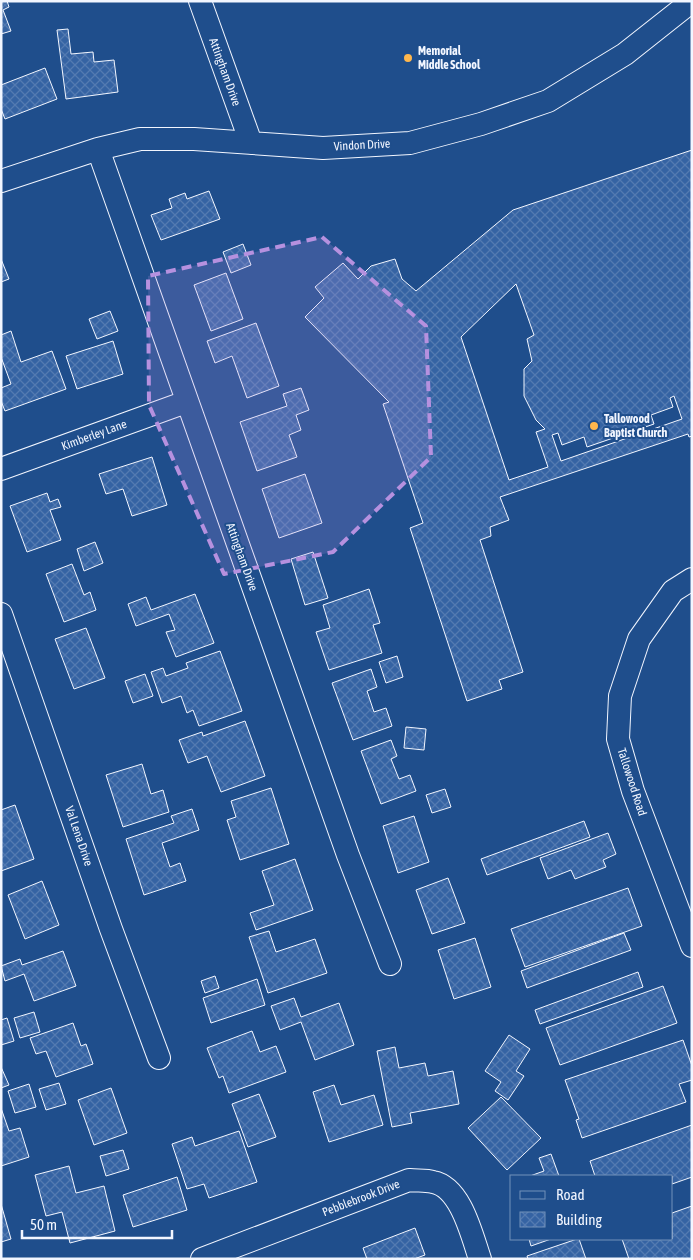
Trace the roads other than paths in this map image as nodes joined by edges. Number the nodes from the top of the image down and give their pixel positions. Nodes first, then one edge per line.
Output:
1 (200, 1) edge
2 (692, 2) edge
3 (251, 143) junction
4 (98, 149) junction
5 (1, 181) edge
6 (186, 402) junction
7 (1, 469) edge
8 (692, 579) edge
9 (1, 614) edge
10 (692, 946) edge
11 (390, 964) dead end
12 (159, 1058) dead end
13 (202, 1259) edge
14 (480, 1259) edge

1 - 3 street, Attingham Drive
2 - 3 street, Vindon Drive
3 - 4 street, Vindon Drive
4 - 5 street, Vindon Drive
4 - 6 street, Attingham Drive
6 - 7 street, Kimberley Lane
6 - 11 street, Attingham Drive
8 - 10 street, Tallowood Road
9 - 12 street, Val Lena Drive
13 - 14 street, Pebblebrook Drive

